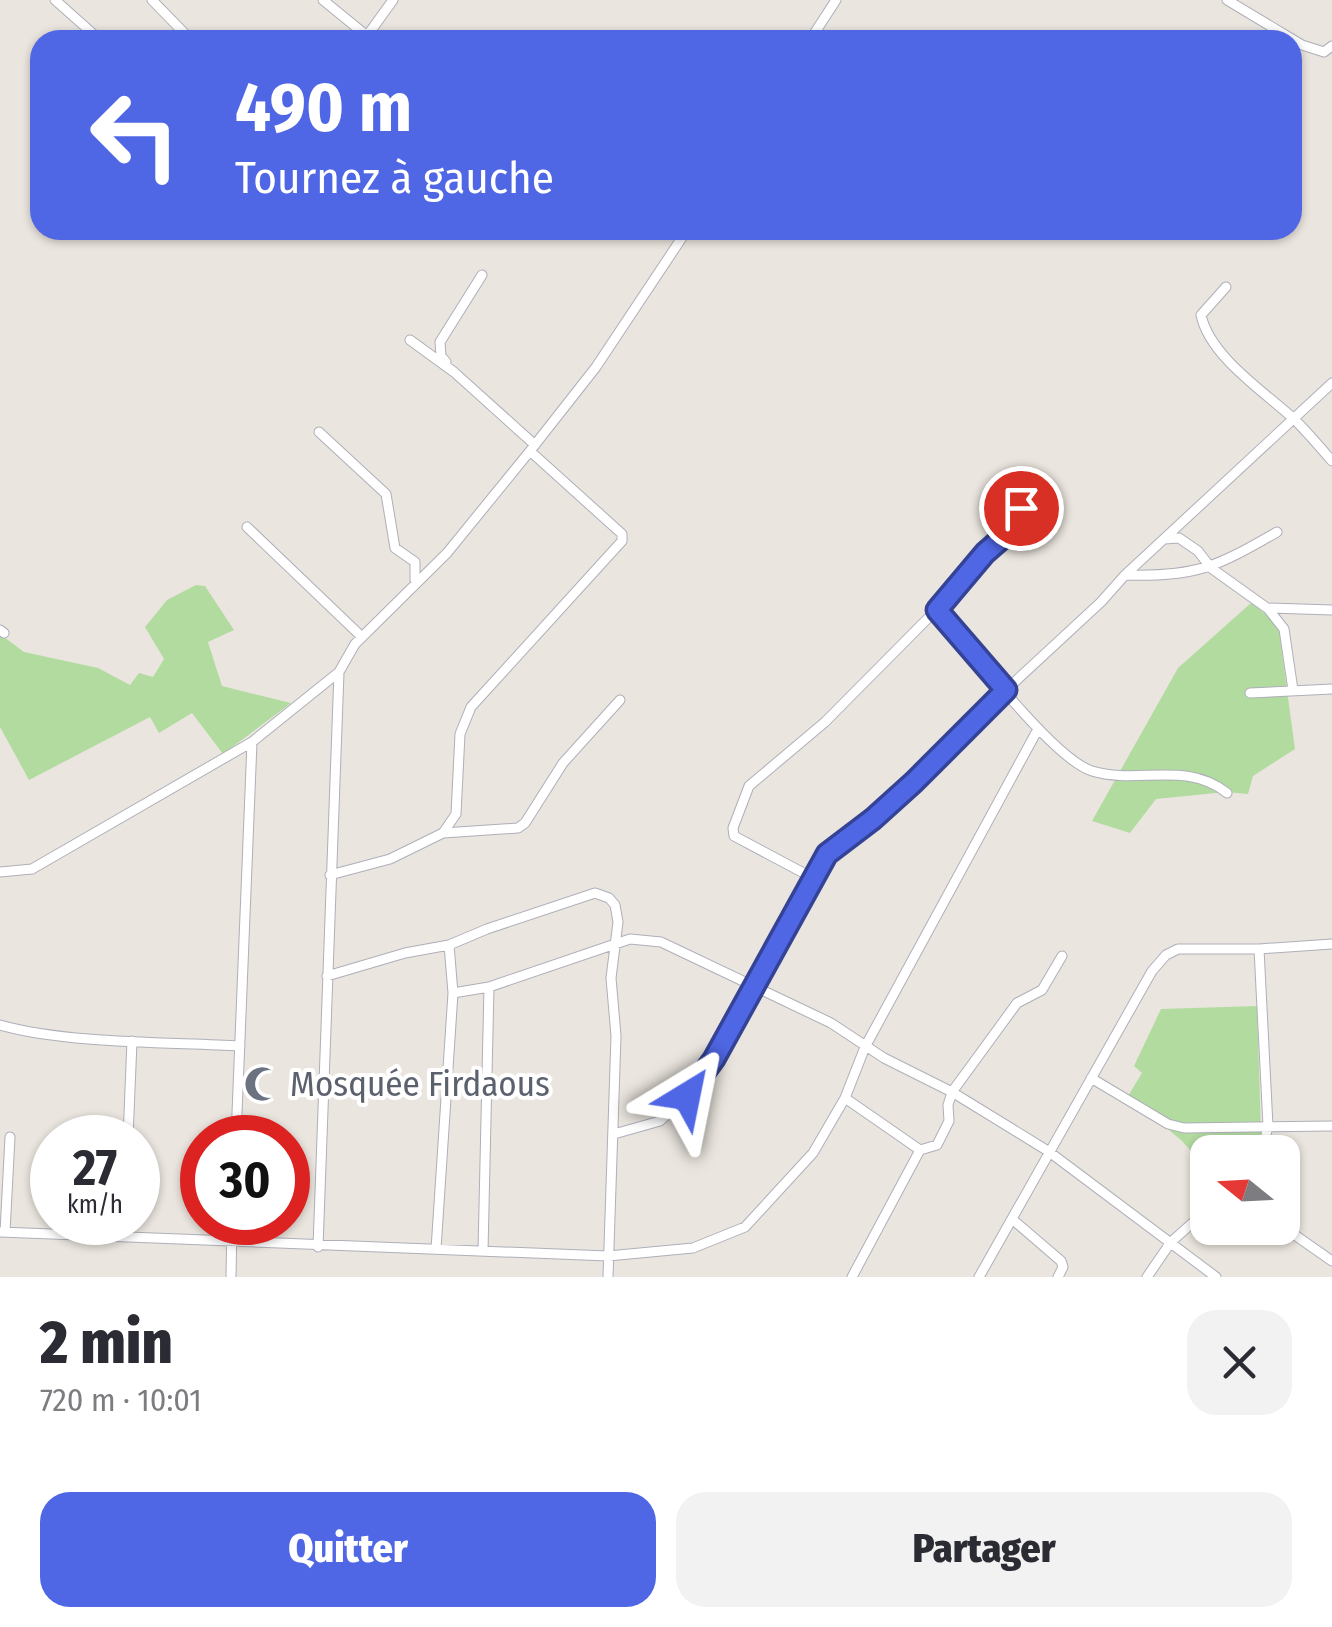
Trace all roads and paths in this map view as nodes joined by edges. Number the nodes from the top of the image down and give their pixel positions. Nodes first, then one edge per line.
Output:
1 (54, 0) edge
2 (152, 0) edge
3 (323, 0) edge
4 (392, 0) edge
5 (836, 0) edge
6 (1227, 0) edge
7 (88, 30) edge
8 (180, 30) edge
9 (360, 30) edge
10 (371, 30) edge
11 (816, 30) edge
12 (1277, 30) edge
13 (1302, 45) edge
14 (1332, 46) edge
15 (680, 240) edge
16 (482, 275) dead end
17 (1226, 287) dead end
18 (410, 340) dead end
19 (454, 372) junction
20 (1332, 383) edge
21 (1293, 418) junction
22 (319, 432) dead end
23 (533, 448) junction
24 (1332, 461) edge
25 (1021, 508) dead end
26 (247, 527) dead end
27 (1278, 532) dead end
28 (1164, 539) junction
29 (1211, 568) junction
30 (1125, 575) junction
31 (415, 583) junction
32 (1267, 608) junction
33 (937, 610) junction
34 (1332, 610) edge
35 (362, 637) junction
36 (339, 672) junction
37 (1332, 689) edge
38 (1006, 690) junction
39 (1293, 690) junction
40 (1250, 693) dead end
41 (620, 700) dead end
42 (1038, 730) junction
43 (252, 742) junction
44 (1227, 792) dead end
45 (443, 833) junction
46 (0, 872) edge
47 (330, 874) junction
48 (813, 878) junction
49 (449, 944) junction
50 (1332, 944) edge
51 (615, 946) junction
52 (1259, 948) junction
53 (1062, 956) dead end
54 (327, 976) junction
55 (489, 987) junction
56 (753, 987) junction
57 (453, 993) junction
58 (0, 1024) edge
59 (132, 1041) junction
60 (240, 1046) junction
61 (865, 1047) junction
62 (1092, 1078) junction
63 (952, 1092) junction
64 (845, 1098) junction
65 (129, 1115) edge
66 (237, 1115) edge
67 (1268, 1126) junction
68 (1332, 1126) edge
69 (614, 1134) junction
70 (1266, 1135) edge
71 (10, 1137) dead end
72 (920, 1150) junction
73 (1048, 1152) junction
74 (1012, 1219) junction
75 (1190, 1225) edge
76 (2, 1232) edge
77 (30, 1233) edge
78 (1300, 1239) edge
79 (1171, 1242) junction
80 (232, 1245) edge
81 (275, 1245) edge
82 (318, 1247) junction
83 (436, 1249) junction
84 (483, 1251) junction
85 (608, 1256) junction
86 (1332, 1262) edge
87 (231, 1277) edge
88 (608, 1277) edge
89 (852, 1277) edge
90 (979, 1277) edge
91 (1058, 1277) edge
92 (1147, 1277) edge
93 (1216, 1277) edge

1 - 7 street
2 - 8 street
3 - 9 street
4 - 10 street
5 - 11 street
6 - 12 street
13 - 14 street
15 - 23 street
16 - 19 street
17 - 21 street
18 - 19 street
19 - 23 street
20 - 21 street
21 - 24 street
21 - 28 street
22 - 31 street
23 - 31 street
23 - 45 street
25 - 33 street
26 - 35 street
27 - 29 street
28 - 29 street
28 - 30 street
29 - 30 street
29 - 32 street
30 - 38 street
31 - 35 street
32 - 34 street
32 - 39 street
33 - 38 street
33 - 48 street
35 - 36 street
36 - 43 street
36 - 47 street
37 - 39 street
38 - 42 street
38 - 48 street
39 - 40 street
41 - 45 street
42 - 44 street
42 - 61 street
43 - 46 street
43 - 60 street
45 - 47 street
47 - 54 street
48 - 56 street
49 - 51 street
49 - 54 street
49 - 57 street
50 - 52 street
51 - 55 street
51 - 56 street
51 - 69 street
52 - 62 street
52 - 67 street
53 - 63 street
54 - 82 street
55 - 57 street
55 - 84 street
56 - 61 street
56 - 69 street
57 - 83 street
58 - 59 street
59 - 60 street
59 - 65 street
60 - 66 street
61 - 63 street
61 - 64 street
62 - 67 street
62 - 73 street
63 - 72 street
63 - 73 street
64 - 72 street
64 - 85 street
67 - 68 street
67 - 70 street
69 - 85 street
71 - 76 street
72 - 89 street
73 - 74 street
73 - 79 street
74 - 90 street
74 - 91 street
75 - 79 street
76 - 77 street
78 - 86 street
79 - 92 street
79 - 93 street
80 - 87 street
81 - 82 street
82 - 83 street
83 - 84 street
84 - 85 street
85 - 88 street

